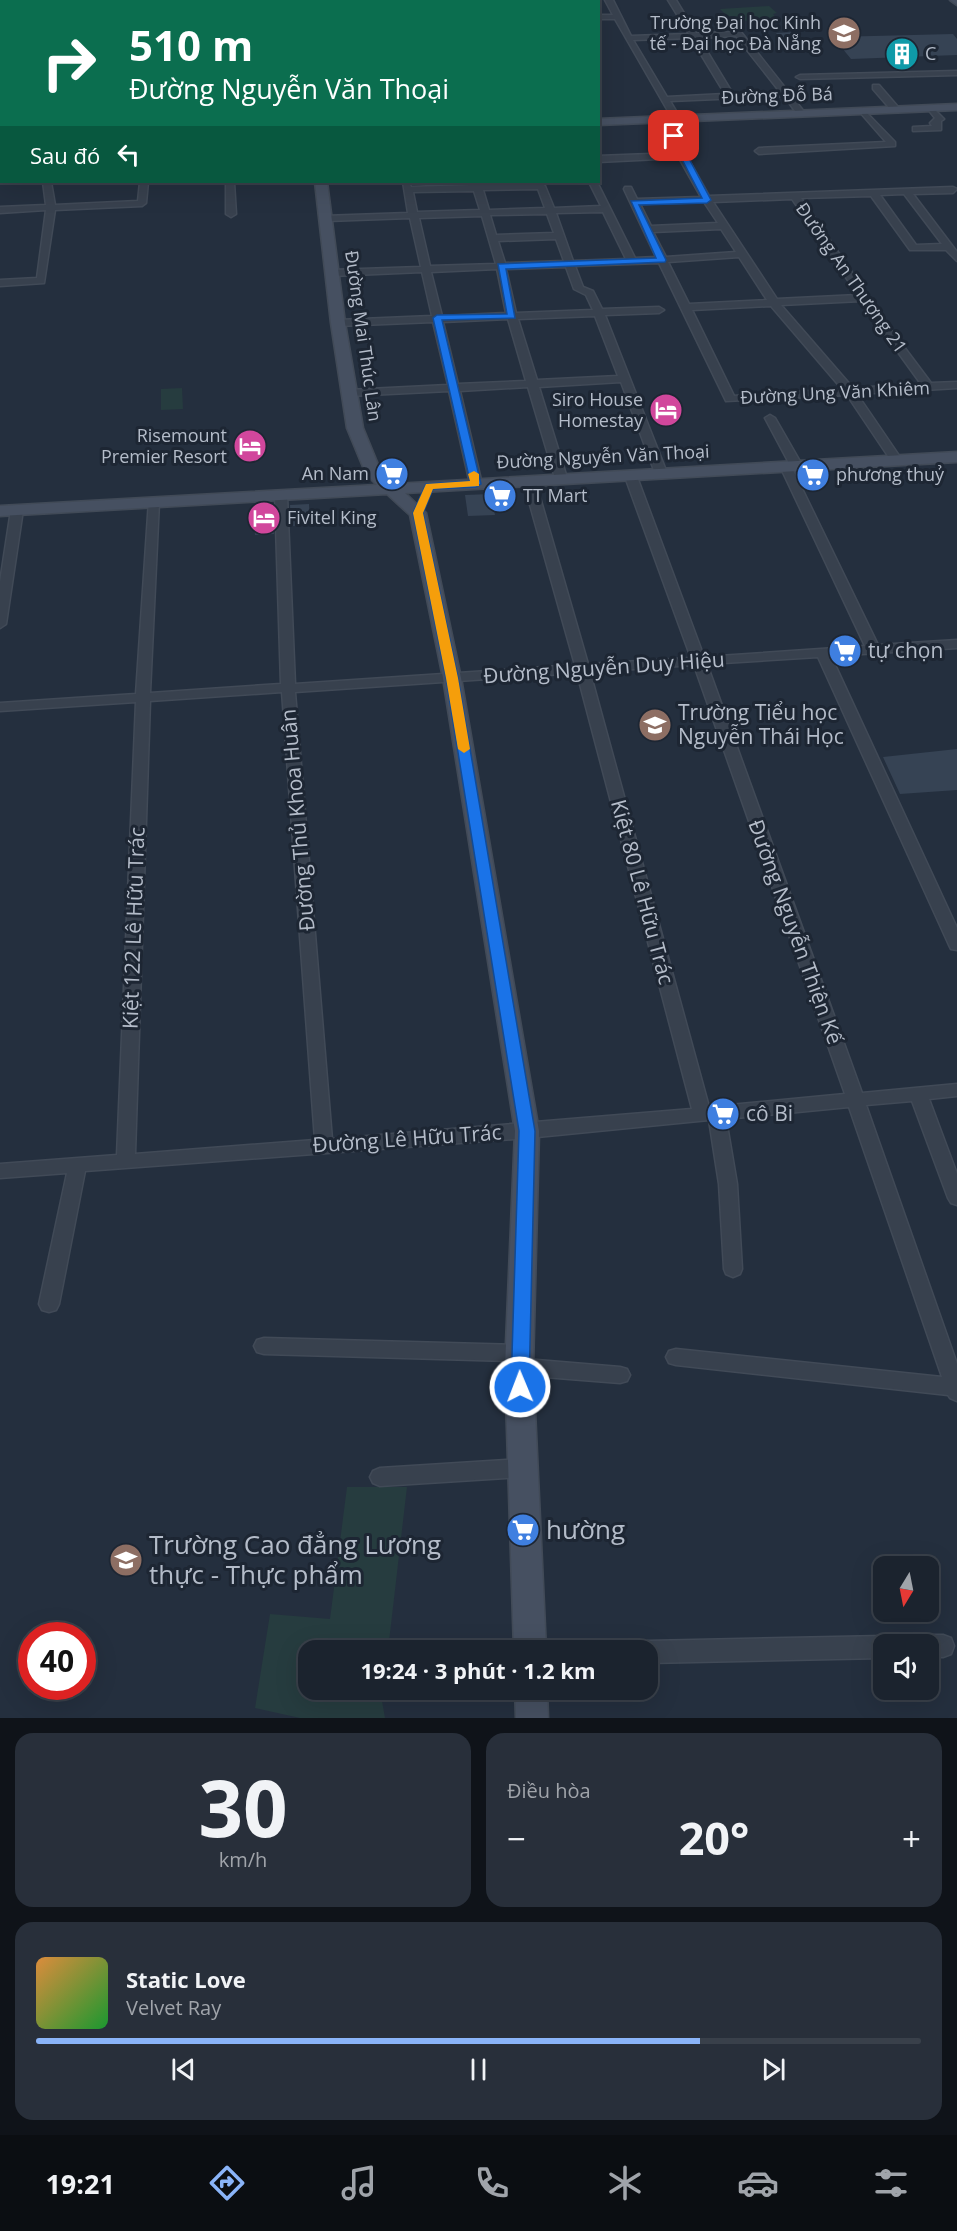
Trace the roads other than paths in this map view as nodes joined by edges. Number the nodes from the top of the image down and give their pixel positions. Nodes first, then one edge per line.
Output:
1 (463, 0) edge
2 (480, 0) edge
3 (609, 0) edge
4 (672, 0) edge
5 (600, 17) edge
6 (617, 17) junction
7 (693, 36) junction
8 (628, 38) junction
9 (900, 64) dead end
10 (957, 73) edge
11 (908, 75) junction
12 (800, 77) dead end
13 (876, 87) dead end
14 (786, 94) junction
15 (730, 95) junction
16 (665, 99) junction
17 (857, 99) dead end
18 (957, 107) edge
19 (931, 108) junction
20 (895, 109) junction
21 (865, 110) junction
22 (801, 113) junction
23 (670, 119) junction
24 (600, 122) edge
25 (916, 129) dead end
26 (759, 151) dead end
27 (682, 155) junction
28 (600, 159) edge
29 (47, 183) edge
30 (144, 183) edge
31 (230, 183) edge
32 (321, 183) edge
33 (593, 183) edge
34 (476, 184) edge
35 (406, 186) edge
36 (628, 189) dead end
37 (954, 190) dead end
38 (907, 192) junction
39 (874, 193) junction
40 (795, 196) junction
41 (707, 200) junction
42 (634, 202) junction
43 (51, 207) junction
44 (605, 209) junction
45 (0, 210) edge
46 (550, 210) junction
47 (486, 212) junction
48 (231, 214) dead end
49 (412, 214) junction
50 (327, 219) junction
51 (724, 226) junction
52 (647, 229) junction
53 (560, 236) junction
54 (492, 238) junction
55 (947, 247) junction
56 (744, 254) junction
57 (957, 258) edge
58 (662, 260) junction
59 (632, 261) junction
60 (572, 264) junction
61 (501, 266) junction
62 (425, 268) junction
63 (332, 273) junction
64 (0, 283) edge
65 (864, 298) junction
66 (774, 303) junction
67 (687, 307) junction
68 (659, 310) dead end
69 (599, 313) junction
70 (512, 316) junction
71 (437, 318) junction
72 (338, 323) junction
73 (624, 379) junction
74 (532, 383) junction
75 (957, 385) edge
76 (453, 387) junction
77 (929, 388) junction
78 (349, 393) junction
79 (851, 393) junction
80 (770, 418) dead end
81 (957, 457) edge
82 (896, 460) junction
83 (791, 465) junction
84 (661, 473) junction
85 (630, 474) junction
86 (561, 478) junction
87 (529, 480) junction
88 (476, 484) junction
89 (429, 486) junction
90 (388, 488) junction
91 (281, 495) junction
92 (153, 502) junction
93 (17, 510) junction
94 (0, 511) edge
95 (418, 513) junction
96 (1, 616) edge
97 (957, 644) edge
98 (873, 649) junction
99 (823, 653) junction
100 (699, 663) junction
101 (583, 669) junction
102 (452, 678) junction
103 (288, 688) junction
104 (143, 696) junction
105 (0, 707) edge
106 (957, 945) edge
107 (957, 1090) edge
108 (918, 1093) junction
109 (855, 1098) junction
110 (709, 1114) junction
111 (527, 1131) junction
112 (324, 1145) junction
113 (126, 1160) junction
114 (78, 1164) junction
115 (0, 1171) edge
116 (957, 1198) edge
117 (733, 1269) dead end
118 (50, 1304) dead end
119 (264, 1346) dead end
120 (676, 1357) dead end
121 (519, 1360) junction
122 (620, 1375) dead end
123 (956, 1390) edge
124 (523, 1468) junction
125 (380, 1477) dead end
126 (530, 1640) edge
127 (873, 1647) edge
128 (658, 1653) edge
129 (531, 1700) edge
130 (532, 1718) edge

1 - 2 street
3 - 6 street
4 - 7 street
5 - 6 street
6 - 8 street
7 - 8 street
7 - 14 street
7 - 15 street
8 - 16 street
9 - 11 street
10 - 11 street
11 - 12 street
13 - 20 street
14 - 15 street
14 - 22 street
15 - 16 street
16 - 23 street
17 - 21 street
18 - 19 street, Đường Đỗ Bá
19 - 20 street, Đường Đỗ Bá
19 - 25 street
20 - 21 street, Đường Đỗ Bá
21 - 22 street, Đường Đỗ Bá
21 - 26 street
22 - 23 street, Đường Đỗ Bá
23 - 24 street, Đường Đỗ Bá
23 - 27 street
27 - 28 street
27 - 41 street
29 - 43 street
30 - 43 street
31 - 48 street
32 - 50 street, Đường Mai Thúc Lân
33 - 44 street
34 - 35 street
34 - 46 street
34 - 47 street
35 - 49 street
36 - 42 street, Đường Ung Văn Khiêm
37 - 38 street
38 - 39 street
38 - 55 street
39 - 40 street
39 - 55 street
40 - 41 street
40 - 65 street, Đường An Thượng 21
41 - 42 street
41 - 51 street
42 - 52 street, Đường Ung Văn Khiêm
43 - 45 street
43 - 64 street
44 - 46 street
44 - 59 street
46 - 47 street
46 - 53 street
47 - 49 street
47 - 54 street
49 - 50 street
49 - 62 street
50 - 63 street, Đường Mai Thúc Lân
51 - 52 street
51 - 56 street
52 - 58 street, Đường Ung Văn Khiêm
53 - 54 street
53 - 60 street
54 - 61 street
55 - 57 street
56 - 58 street
56 - 66 street
58 - 59 street
58 - 67 street, Đường Ung Văn Khiêm
59 - 60 street
60 - 61 street
60 - 69 street
61 - 62 street
61 - 70 street
62 - 63 street
62 - 71 street
63 - 72 street, Đường Mai Thúc Lân
65 - 66 street
65 - 77 street, Đường An Thượng 21
66 - 67 street
66 - 79 street
67 - 79 street, Đường Ung Văn Khiêm
68 - 69 street
69 - 70 street
69 - 73 street
70 - 71 street
70 - 74 street
71 - 72 street
71 - 76 street
72 - 78 street, Đường Mai Thúc Lân
73 - 74 street
73 - 84 street
74 - 76 street
74 - 86 street
75 - 77 street, Đường Ung Văn Khiêm
76 - 78 street
76 - 88 street
77 - 79 street, Đường Ung Văn Khiêm
78 - 90 street, Đường Mai Thúc Lân
79 - 82 street
80 - 83 street
81 - 82 street, Đường Nguyễn Văn Thoại
82 - 83 street, Đường Nguyễn Văn Thoại
83 - 84 street, Đường Nguyễn Văn Thoại
83 - 98 street
84 - 85 street, Đường Nguyễn Văn Thoại
85 - 86 street, Đường Nguyễn Văn Thoại
85 - 100 street, Đường Nguyễn Thiện Kế
86 - 87 street, Đường Nguyễn Văn Thoại
87 - 88 street, Đường Nguyễn Văn Thoại
87 - 101 street, Kiệt 80 Lê Hữu Trác
88 - 89 street, Đường Nguyễn Văn Thoại
89 - 90 street, Đường Nguyễn Văn Thoại
89 - 95 street
90 - 91 street, Đường Nguyễn Văn Thoại
90 - 95 street, Đường Mai Thúc Lân
91 - 92 street, Đường Nguyễn Văn Thoại
91 - 103 street, Đường Thủ Khoa Huân
92 - 93 street, Đường Nguyễn Văn Thoại
92 - 104 street, Kiệt 122 Lê Hữu Trác
93 - 94 street, Đường Nguyễn Văn Thoại
93 - 96 street
95 - 102 street
97 - 98 street, Đường Nguyễn Duy Hiệu
98 - 99 street, Đường Nguyễn Duy Hiệu
99 - 100 street, Đường Nguyễn Duy Hiệu
99 - 106 street
100 - 101 street, Đường Nguyễn Duy Hiệu
100 - 109 street, Đường Nguyễn Thiện Kế
101 - 102 street, Đường Nguyễn Duy Hiệu
101 - 110 street, Kiệt 80 Lê Hữu Trác
102 - 103 street, Đường Nguyễn Duy Hiệu
102 - 111 street
103 - 104 street, Đường Nguyễn Duy Hiệu
103 - 112 street, Đường Thủ Khoa Huân
104 - 105 street, Đường Nguyễn Duy Hiệu
104 - 113 street, Kiệt 122 Lê Hữu Trác
107 - 108 street, Đường Lê Hữu Trác
108 - 109 street, Đường Lê Hữu Trác
108 - 116 street
109 - 110 street, Đường Lê Hữu Trác
109 - 123 street, Đường Nguyễn Thiện Kế
110 - 111 street, Đường Lê Hữu Trác
110 - 117 street, Kiệt 80 Lê Hữu Trác
111 - 112 street, Đường Lê Hữu Trác
111 - 121 street
112 - 113 street, Đường Lê Hữu Trác
113 - 114 street, Đường Lê Hữu Trác
114 - 115 street, Đường Lê Hữu Trác
114 - 118 street
119 - 121 street
120 - 123 street
121 - 122 street
121 - 124 street
124 - 125 street
124 - 126 street
127 - 128 street
129 - 130 street

